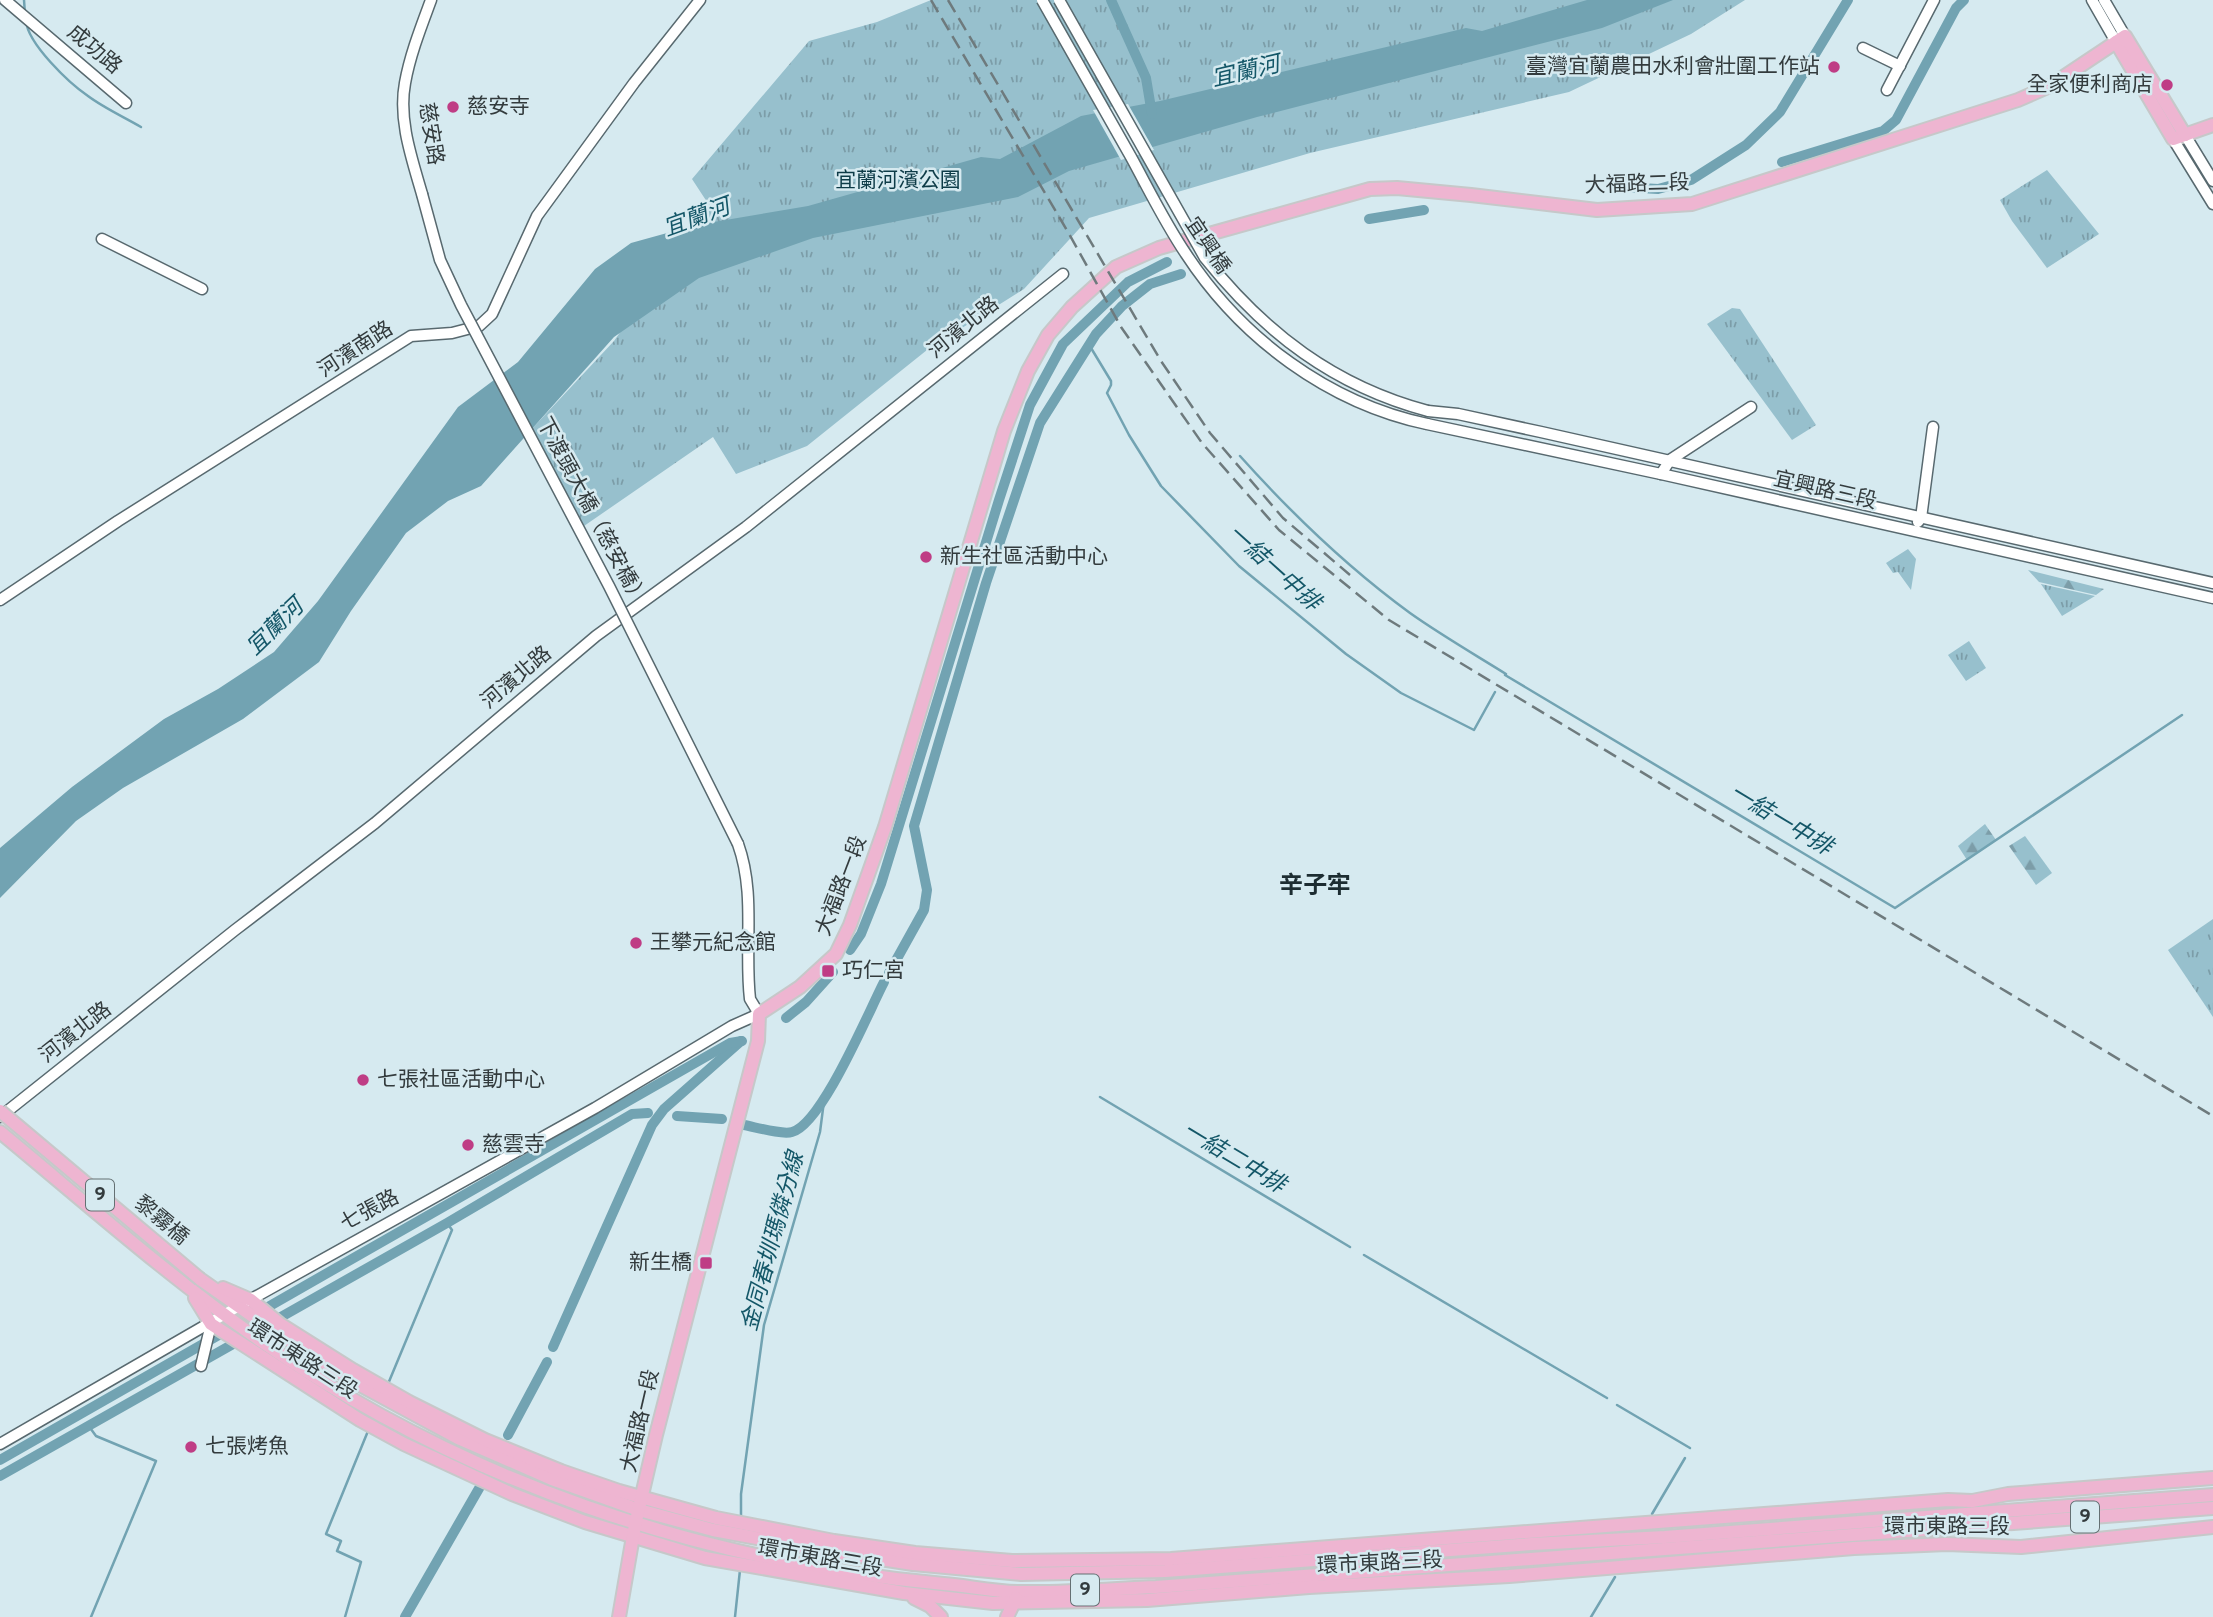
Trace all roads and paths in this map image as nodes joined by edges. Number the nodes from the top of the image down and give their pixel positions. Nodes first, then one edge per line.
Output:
1 (5, 0) edge
2 (431, 0) edge
3 (699, 0) edge
4 (1042, 0) edge
5 (1059, 0) edge
6 (1934, 0) edge
7 (2092, 0) edge
8 (2104, 0) edge
9 (2120, 39) junction
10 (1863, 48) dead end
11 (1900, 66) junction
12 (1887, 90) dead end
13 (126, 103) dead end
14 (2213, 125) edge
15 (2179, 137) junction
16 (2213, 181) edge
17 (422, 194) joint
18 (2213, 204) edge
19 (102, 239) dead end
20 (1168, 246) joint
21 (1063, 274) dead end
22 (202, 289) dead end
23 (1751, 407) dead end
24 (1428, 411) joint
25 (1427, 424) joint
26 (1933, 427) dead end
27 (1670, 460) junction
28 (1661, 474) junction
29 (1921, 517) junction
30 (1913, 531) junction
31 (2213, 583) edge
32 (2213, 598) edge
33 (0, 600) edge
34 (759, 1014) junction
35 (0, 1111) edge
36 (0, 1117) edge
37 (0, 1132) edge
38 (200, 1279) joint
39 (191, 1292) junction
40 (245, 1303) junction
41 (225, 1315) junction
42 (211, 1324) junction
43 (201, 1366) dead end
44 (0, 1444) edge
45 (2213, 1478) edge
46 (2213, 1495) edge
47 (1972, 1501) junction
48 (641, 1504) junction
49 (2213, 1508) edge
50 (1965, 1513) junction
51 (2213, 1527) edge
52 (634, 1530) junction
53 (1013, 1561) junction
54 (830, 1569) junction
55 (1004, 1573) junction
56 (1021, 1574) junction
57 (880, 1589) junction
58 (999, 1589) junction
59 (904, 1593) junction
60 (1016, 1598) junction
61 (993, 1603) junction
62 (619, 1617) edge
63 (941, 1617) edge
64 (987, 1617) edge
65 (1007, 1617) edge

1 - 13 street, 成功路
2 - 17 street, 慈安路
3 - 33 street, 河濱南路
4 - 25 street, 宜興橋, bridge
5 - 24 street, 宜興橋, bridge
6 - 11 street
7 - 9 street
8 - 9 street
9 - 15 main road
9 - 20 main road, 大福路二段
10 - 11 street
11 - 12 street
14 - 15 main road
15 - 16 street
15 - 18 street
17 - 34 street, 下渡頭大橋（慈安橋）, bridge
19 - 22 street
20 - 34 main road, 大福路一段
21 - 36 street, 河濱北路
23 - 27 street
24 - 27 street, 宜興路三段
25 - 28 street, 宜興路三段
26 - 29 street
27 - 28 street
27 - 29 street, 宜興路三段
28 - 30 street, 宜興路三段
29 - 30 street
29 - 31 street, 宜興路三段
30 - 32 street, 宜興路三段
34 - 40 street, 七張路
34 - 48 main road, 大福路一段
35 - 38 main road, 黎霧橋 / 9, bridge
37 - 39 main road, 黎霧橋 / 9
38 - 40 main road, 環市東路三段 / 9
39 - 41 main road, 環市東路三段 / 9
39 - 42 main road, 環市東路三段 / 9
40 - 41 street, 七張路
40 - 48 main road, 環市東路三段 / 9
41 - 42 street, 七張路
41 - 52 main road, 環市東路三段 / 9
42 - 43 street
42 - 44 street, 七張路
42 - 52 main road, 環市東路三段 / 9
45 - 47 main road, 環市東路三段
46 - 50 main road, 9
47 - 50 street
47 - 53 main road, 環市東路三段 / 9
48 - 52 main road, 大福路一段
48 - 53 main road, 環市東路三段 / 9
48 - 55 main road, 環市東路三段 / 9
49 - 60 main road, 環市東路三段 / 9
50 - 56 main road, 環市東路三段 / 9
51 - 60 main road, 環市東路三段 / 9
52 - 54 main road, 環市東路三段 / 9
52 - 57 main road, 環市東路三段 / 9
52 - 62 main road, 大福路一段
53 - 55 main road
53 - 56 main road
54 - 57 main road
54 - 58 main road, 環市東路三段 / 9
55 - 56 main road, 環市東路三段 / 9
55 - 58 main road
56 - 60 main road
57 - 59 main road, 環市東路三段 / 9
58 - 60 main road, 環市東路三段 / 9
58 - 61 main road
59 - 61 main road, 環市東路三段 / 9
59 - 63 main road
60 - 61 main road, 環市東路三段 / 9
60 - 65 main road
61 - 64 main road

